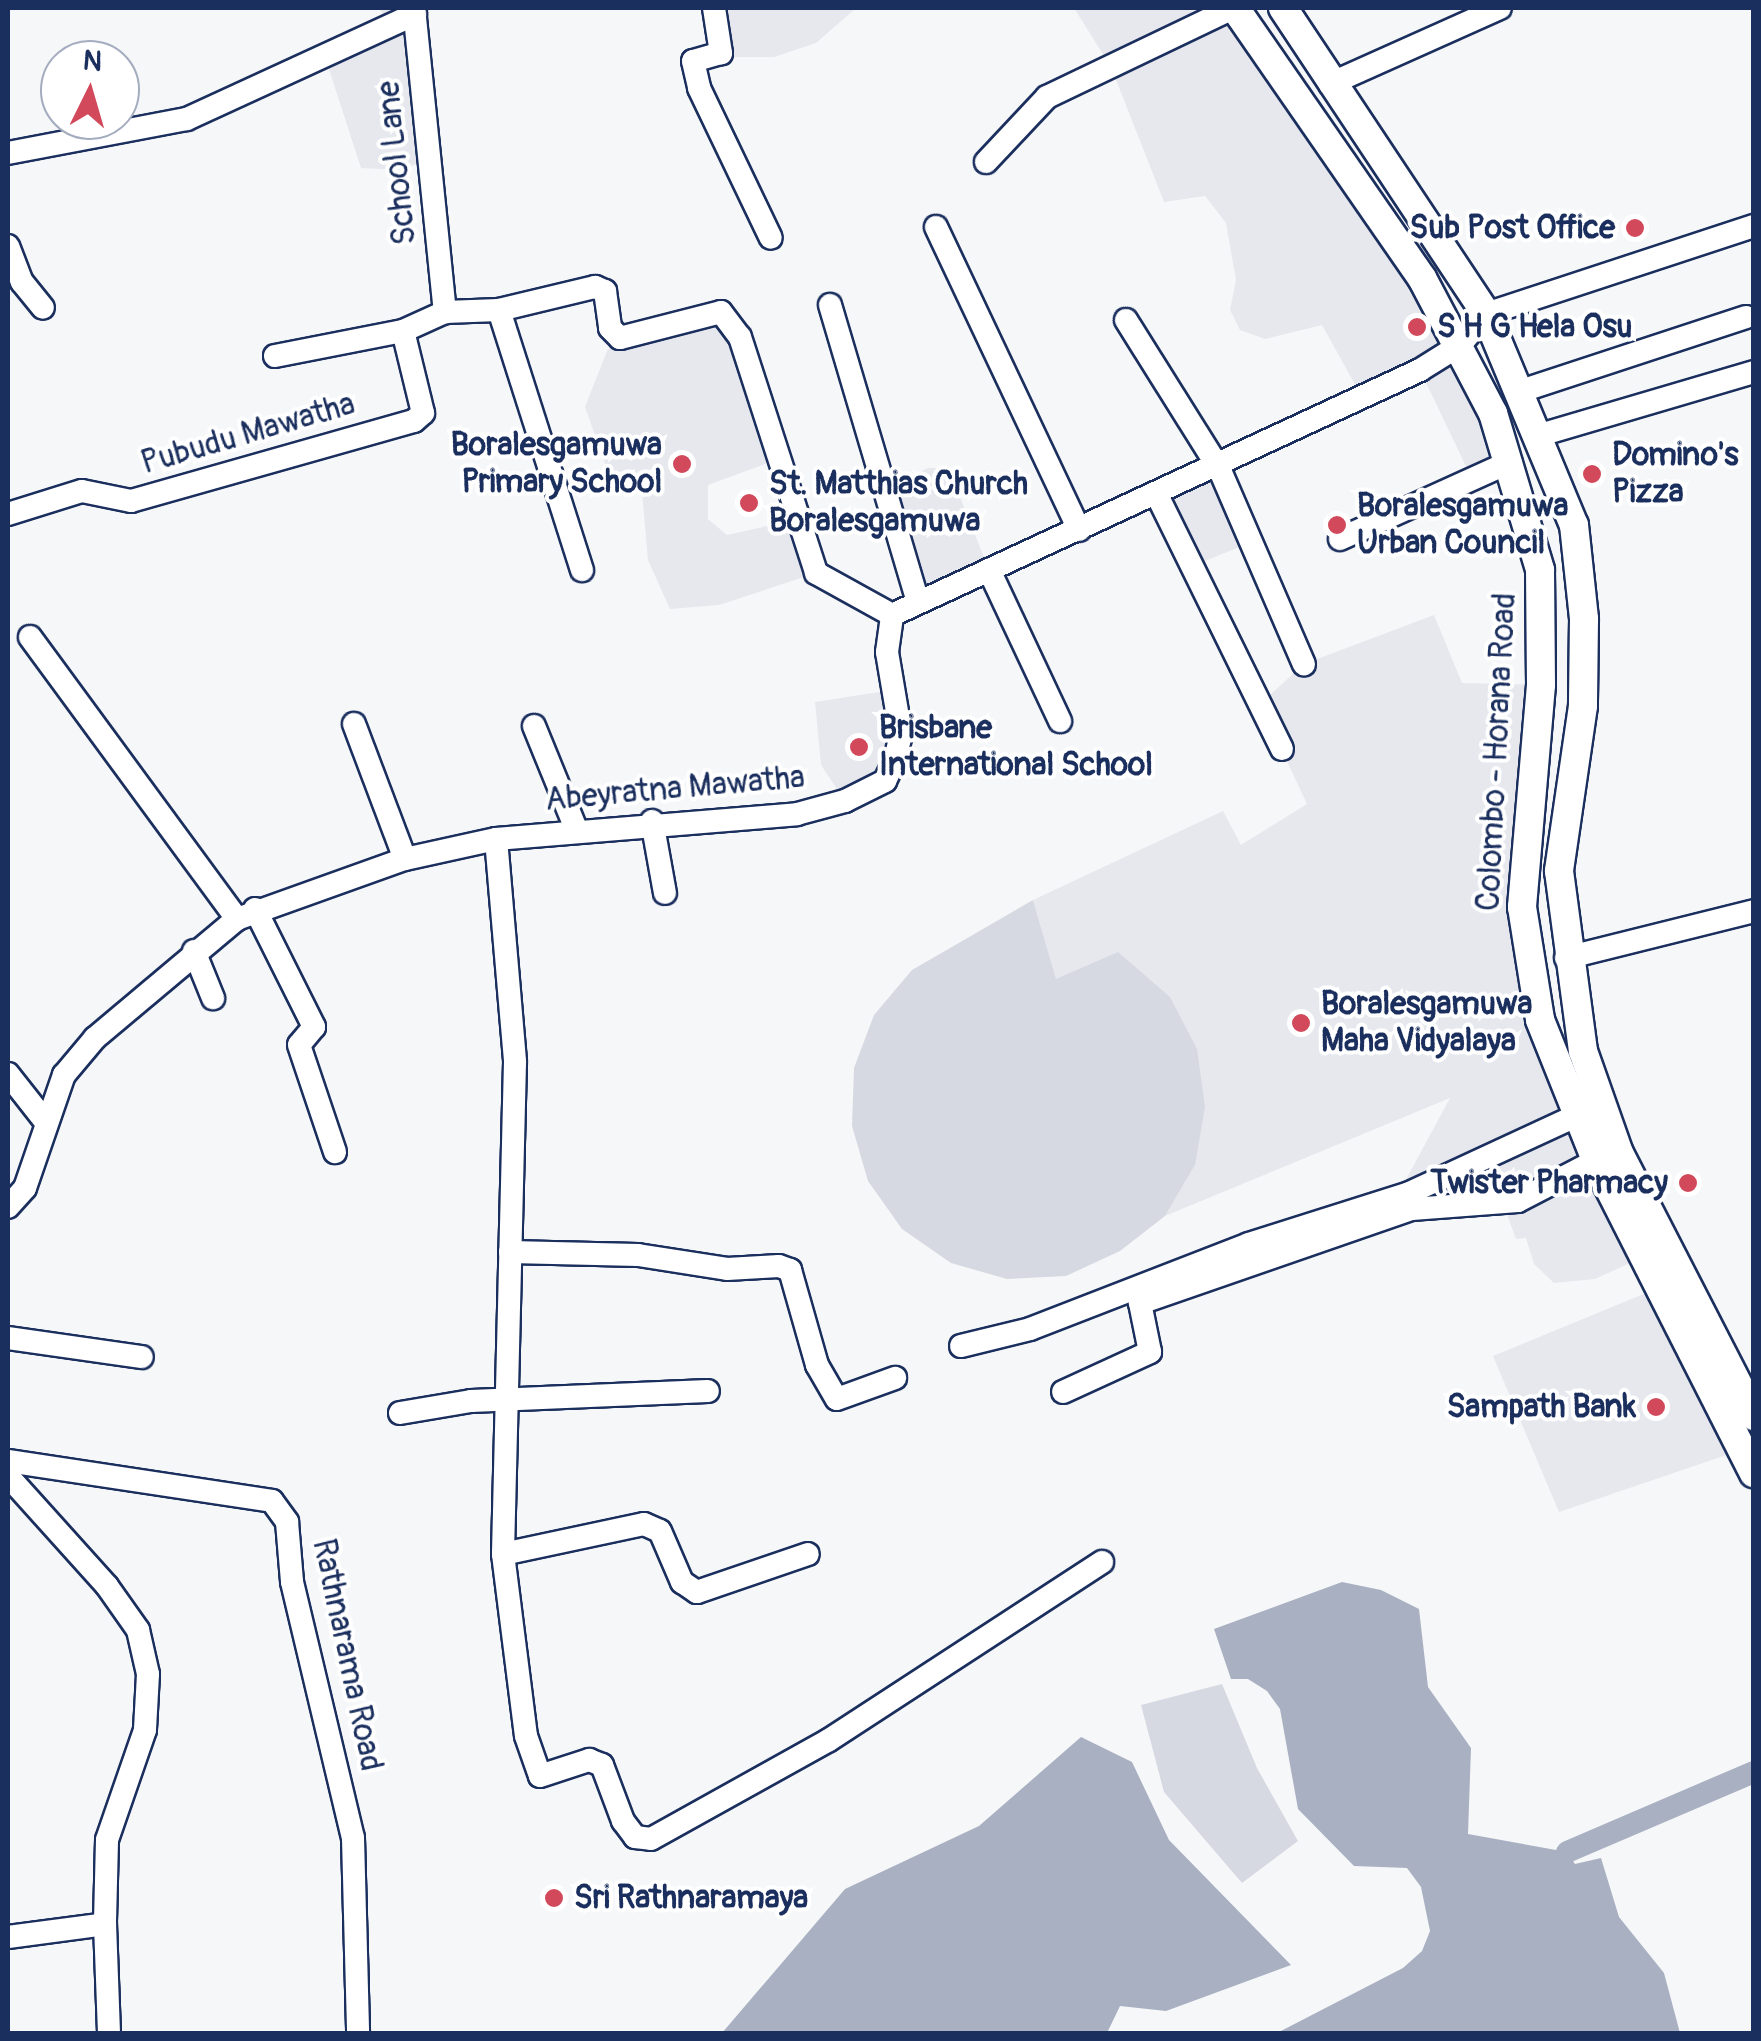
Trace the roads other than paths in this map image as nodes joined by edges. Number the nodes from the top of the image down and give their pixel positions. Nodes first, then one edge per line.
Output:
1 (714, 8) edge
2 (1234, 8) edge
3 (1284, 8) edge
4 (1500, 8) edge
5 (414, 11) edge
6 (1330, 84) junction
7 (8, 153) edge
8 (986, 162) dead end
9 (1754, 226) edge
10 (936, 227) dead end
11 (771, 238) dead end
12 (8, 246) edge
13 (830, 305) dead end
14 (43, 308) dead end
15 (499, 310) junction
16 (445, 312) junction
17 (1486, 314) junction
18 (1746, 317) dead end
19 (1126, 320) dead end
20 (403, 331) junction
21 (1460, 345) junction
22 (276, 356) dead end
23 (1754, 372) edge
24 (1521, 391) junction
25 (1540, 435) junction
26 (1510, 462) junction
27 (1219, 468) junction
28 (1157, 496) junction
29 (8, 514) edge
30 (1078, 530) junction
31 (1340, 539) dead end
32 (582, 570) dead end
33 (989, 570) junction
34 (917, 600) junction
35 (892, 615) junction
36 (30, 637) dead end
37 (1304, 664) dead end
38 (1060, 721) dead end
39 (354, 724) dead end
40 (534, 726) dead end
41 (1282, 750) dead end
42 (652, 822) junction
43 (576, 830) junction
44 (496, 839) junction
45 (405, 859) junction
46 (665, 892) dead end
47 (1754, 911) edge
48 (246, 914) junction
49 (194, 951) junction
50 (1566, 958) junction
51 (213, 998) dead end
52 (8, 1074) edge
53 (1578, 1115) junction
54 (45, 1121) junction
55 (335, 1152) dead end
56 (1597, 1160) junction
57 (8, 1207) edge
58 (510, 1252) junction
59 (8, 1338) edge
60 (961, 1346) dead end
61 (142, 1356) dead end
62 (895, 1378) dead end
63 (708, 1391) dead end
64 (1063, 1392) dead end
65 (510, 1400) junction
66 (400, 1413) dead end
67 (1754, 1416) edge
68 (8, 1461) edge
69 (1754, 1474) edge
70 (8, 1476) edge
71 (503, 1554) junction
72 (808, 1554) dead end
73 (1102, 1562) dead end
74 (106, 1924) junction
75 (8, 1937) edge
76 (109, 2034) edge
77 (358, 2034) edge

1 - 11 street
2 - 8 street
2 - 21 main road, Colombo - Horana Road
3 - 6 main road
4 - 6 street
5 - 7 street
5 - 16 street, School Lane
6 - 17 main road
9 - 17 street
10 - 30 street
12 - 14 street
13 - 34 street
15 - 16 street
15 - 32 street
15 - 35 street
16 - 20 street
17 - 21 street
17 - 24 main road
18 - 24 street
19 - 27 street
20 - 22 street
20 - 29 street, Pubudu Mawatha
21 - 26 main road, Colombo - Horana Road
21 - 27 street
23 - 25 street
24 - 25 main road
25 - 50 main road
26 - 31 street
26 - 53 main road, Colombo - Horana Road
27 - 28 street
27 - 37 street
28 - 30 street
28 - 41 street
30 - 33 street
33 - 34 street
33 - 38 street
34 - 35 street
35 - 42 street, Abeyratna Mawatha
36 - 48 street
39 - 45 street
40 - 43 street
42 - 43 street, Abeyratna Mawatha
42 - 46 street
43 - 44 street, Abeyratna Mawatha
44 - 45 street, Abeyratna Mawatha
44 - 58 street
45 - 48 street, Abeyratna Mawatha
47 - 50 street
48 - 49 street, Abeyratna Mawatha
48 - 55 street
49 - 51 street
49 - 54 street, Abeyratna Mawatha
50 - 67 main road
52 - 54 street
53 - 56 main road, Colombo - Horana Road
53 - 60 street
54 - 57 street, Abeyratna Mawatha
56 - 64 street
56 - 69 main road, Colombo - Horana Road
58 - 62 street
58 - 65 street
59 - 61 street
63 - 65 street
65 - 66 street
65 - 71 street
68 - 77 street, Rathnarama Road
70 - 74 street
71 - 72 street
71 - 73 street
74 - 75 street
74 - 76 street

